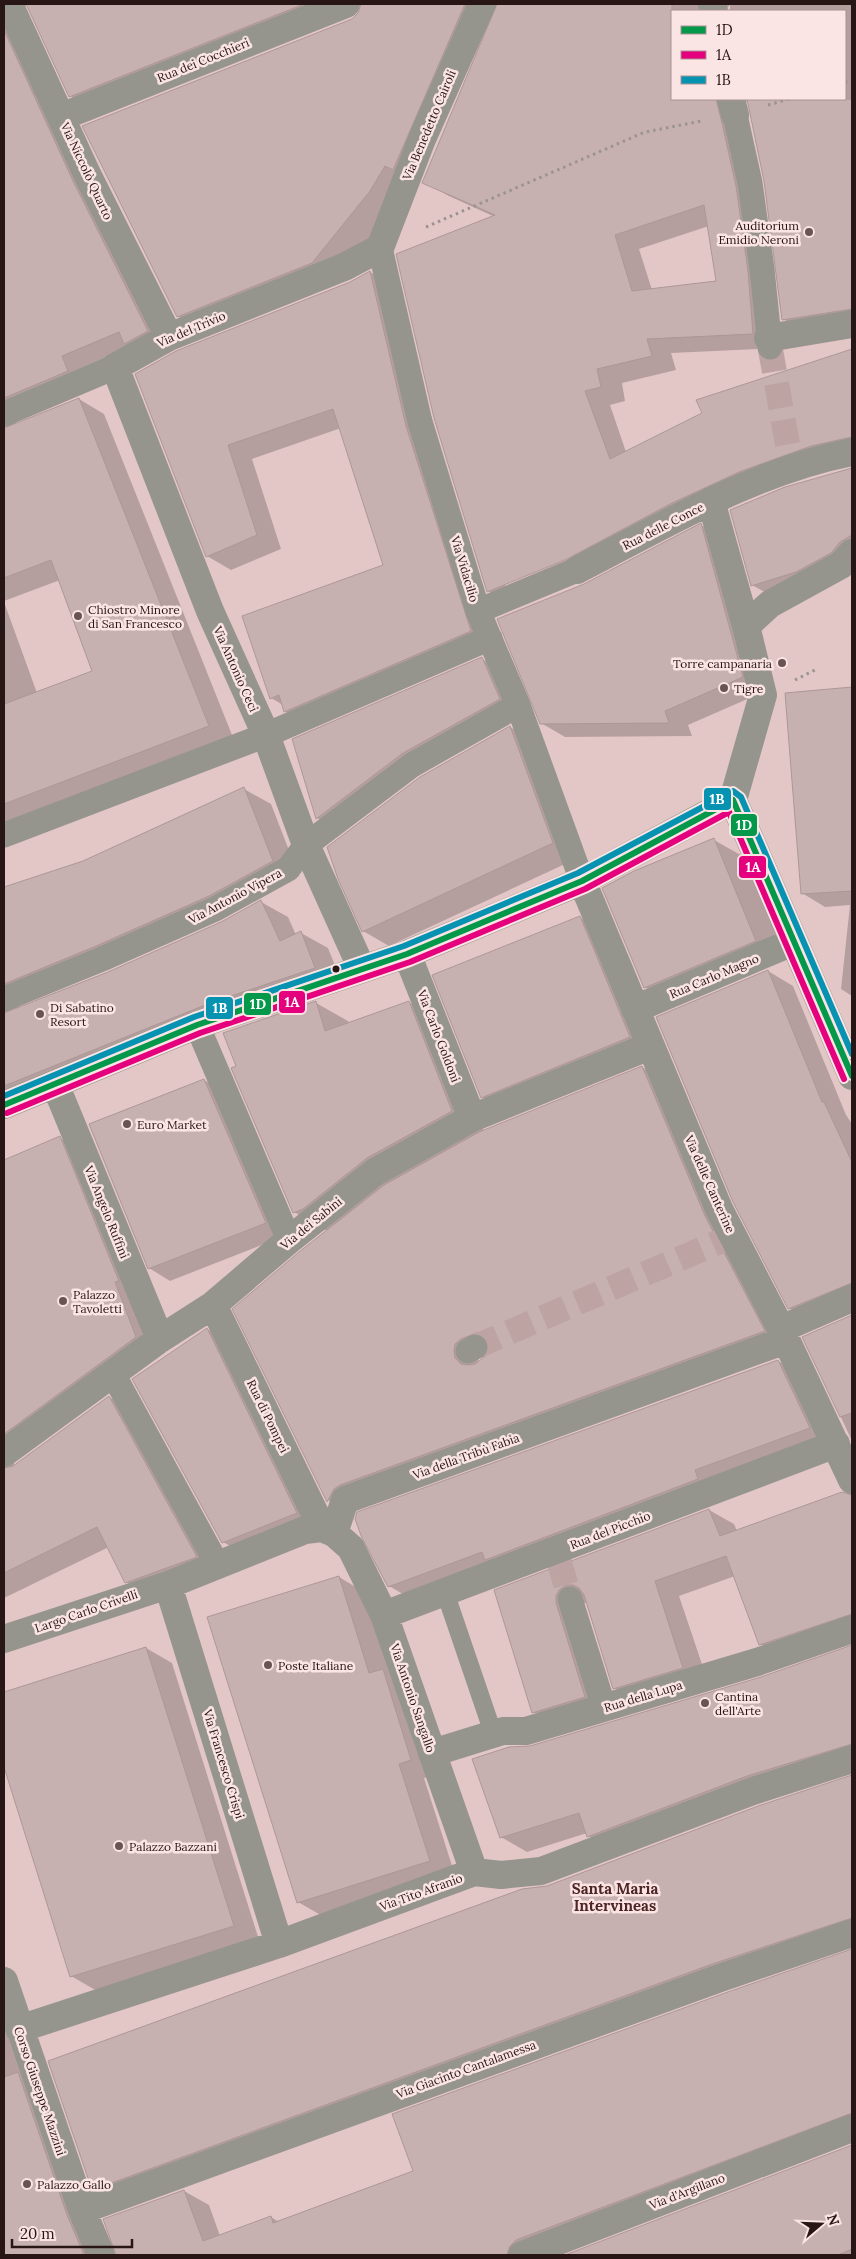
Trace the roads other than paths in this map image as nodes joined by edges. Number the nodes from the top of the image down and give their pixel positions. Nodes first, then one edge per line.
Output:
1 (8, 4) edge
2 (346, 4) edge
3 (482, 4) edge
4 (733, 107) edge
5 (62, 118) junction
6 (380, 248) junction
7 (852, 324) edge
8 (169, 337) junction
9 (769, 342) joint
10 (115, 367) junction
11 (4, 414) edge
12 (852, 452) edge
13 (711, 501) junction
14 (852, 553) edge
15 (577, 570) joint
16 (478, 611) junction
17 (746, 626) junction
18 (490, 638) junction
19 (518, 705) junction
20 (266, 735) junction
21 (733, 800) junction
22 (4, 835) edge
23 (306, 845) junction
24 (582, 881) junction
25 (793, 942) junction
26 (407, 954) junction
27 (362, 970) junction
28 (4, 999) edge
29 (635, 1009) junction
30 (197, 1025) junction
31 (650, 1046) junction
32 (852, 1076) edge
33 (55, 1084) junction
34 (4, 1105) edge
35 (472, 1118) junction
36 (289, 1240) junction
37 (852, 1298) edge
38 (213, 1305) junction
39 (784, 1334) junction
40 (160, 1339) junction
41 (113, 1374) junction
42 (836, 1444) junction
43 (4, 1453) edge
44 (852, 1480) edge
45 (328, 1531) junction
46 (216, 1564) junction
47 (168, 1585) junction
48 (445, 1592) junction
49 (570, 1599) tunnel mouth
50 (384, 1615) junction
51 (852, 1629) edge
52 (4, 1639) edge
53 (604, 1708) junction
54 (493, 1733) junction
55 (432, 1753) junction
56 (852, 1759) edge
57 (474, 1872) junction
58 (852, 1932) edge
59 (279, 1944) junction
60 (4, 1981) edge
61 (19, 2029) junction
62 (852, 2128) edge
63 (82, 2210) junction
64 (101, 2255) edge
65 (522, 2255) edge

1 - 5 street, Via Niccolò Quarto
2 - 5 street, Rua dei Cocchieri
3 - 6 street, Via Benedetto Cairoli
4 - 9 street
5 - 8 street, Via Niccolò Quarto
6 - 8 street, Via del Trivio
6 - 16 street, Via Vidacilio
7 - 9 street
8 - 10 street, Via del Trivio
10 - 11 street, Via del Trivio
10 - 20 street, Via Antonio Ceci
12 - 13 street, Rua delle Conce
13 - 15 street, Rua delle Conce
13 - 17 street
14 - 17 street
15 - 16 street, Rua delle Conce
16 - 18 street, Via Vidacilio
17 - 21 street
18 - 19 street, Via Vidacilio
18 - 20 street
19 - 23 street, Via Antonio Vipera
19 - 24 street, Via Vidacilio
20 - 22 street
20 - 23 street, Via Antonio Ceci
21 - 24 street
21 - 25 street
23 - 27 street, Via Antonio Ceci
23 - 28 street, Via Antonio Vipera
24 - 26 street
24 - 29 street, Via delle Canterine
25 - 29 street, Rua Carlo Magno
25 - 32 street
26 - 27 street
26 - 35 street, Via Carlo Goldoni
27 - 30 street
29 - 31 street, Via delle Canterine
30 - 33 street
30 - 36 street
31 - 35 street, Via dei Sabini
31 - 39 street, Via delle Canterine
33 - 34 street
33 - 40 street, Via Angelo Ruffini
35 - 36 street, Via dei Sabini
36 - 38 street, Via dei Sabini
37 - 39 street
38 - 40 street, Via dei Sabini
38 - 45 street, Rua di Pompei
39 - 42 street, Via delle Canterine
39 - 45 street, Via della Tribù Fabia
40 - 41 street, Via dei Sabini
41 - 43 street, Via dei Sabini
41 - 46 street
42 - 44 street, Via delle Canterine
42 - 48 street, Rua del Picchio
45 - 46 street
45 - 50 street, Via Antonio Sangallo
46 - 47 street
47 - 52 street, Largo Carlo Crivelli
47 - 59 street, Via Francesco Crispi
48 - 50 street, Rua del Picchio
48 - 54 lane
49 - 53 street
50 - 55 street, Via Antonio Sangallo
51 - 53 street, Rua della Lupa
53 - 54 street, Rua della Lupa
54 - 55 street, Rua della Lupa
55 - 57 street, Via Antonio Sangallo
56 - 57 street, Via Tito Afranio
57 - 59 street, Via Tito Afranio
58 - 63 street, Via Giacinto Cantalamessa
59 - 61 street, Via Tito Afranio
60 - 61 street, Corso Giuseppe Mazzini
61 - 63 street, Corso Giuseppe Mazzini
62 - 65 street, Via d'Argillano
63 - 64 street, Corso Giuseppe Mazzini

